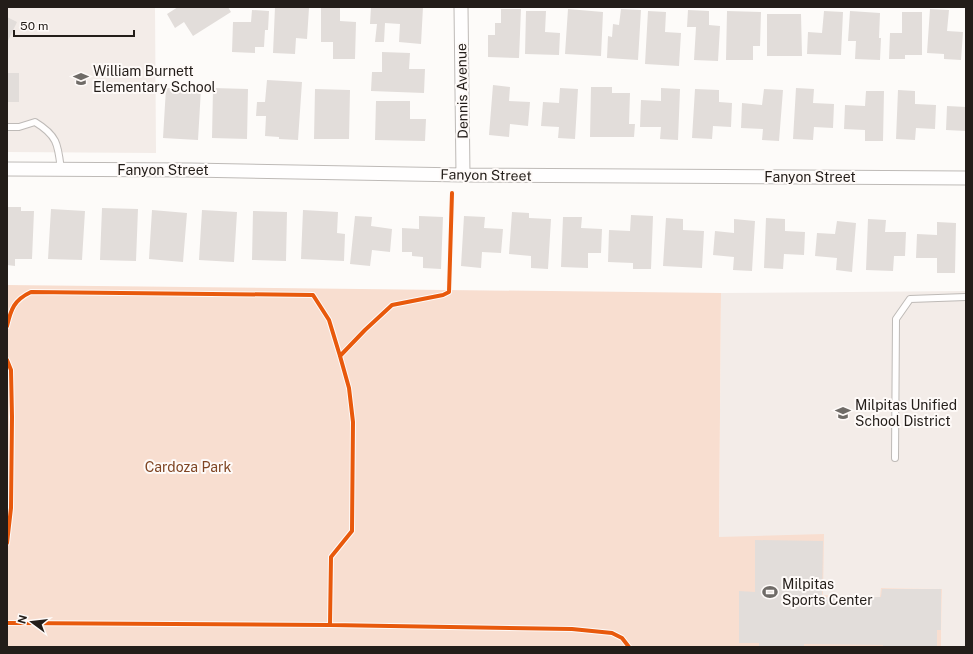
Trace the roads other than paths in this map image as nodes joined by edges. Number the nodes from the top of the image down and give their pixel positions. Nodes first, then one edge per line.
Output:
1 (461, 7) edge
2 (7, 127) edge
3 (7, 169) edge
4 (61, 170) junction
5 (463, 175) junction
6 (966, 178) edge
7 (966, 297) edge
8 (895, 458) dead end

1 - 5 street, Dennis Avenue
2 - 4 lane
3 - 4 street, Fanyon Street
4 - 5 street, Fanyon Street
5 - 6 street, Fanyon Street
7 - 8 lane

